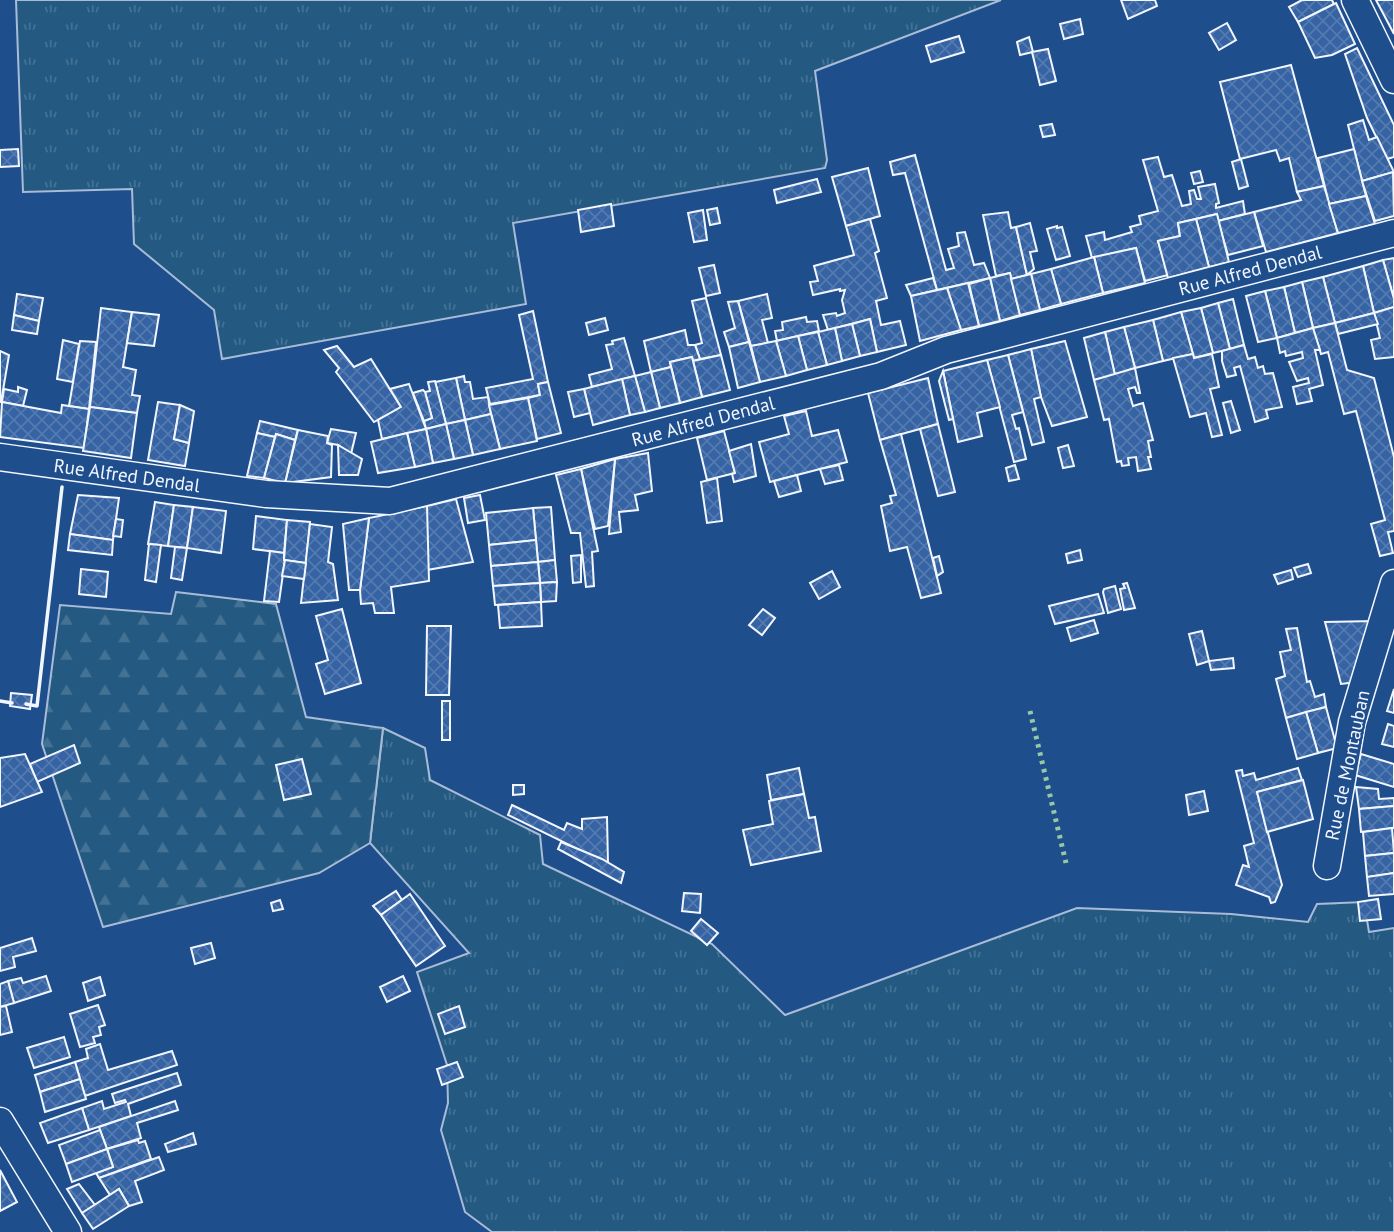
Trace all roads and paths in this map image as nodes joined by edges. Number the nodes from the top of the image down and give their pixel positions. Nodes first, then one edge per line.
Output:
1 (1355, 0) edge
2 (1394, 80) edge
3 (1394, 233) edge
4 (0, 457) edge
5 (1394, 583) edge
6 (1327, 866) dead end
7 (0, 1121) edge
8 (68, 1232) edge

1 - 2 street
3 - 4 street, Rue Alfred Dendal
5 - 6 street, Rue de Montauban
7 - 8 street

